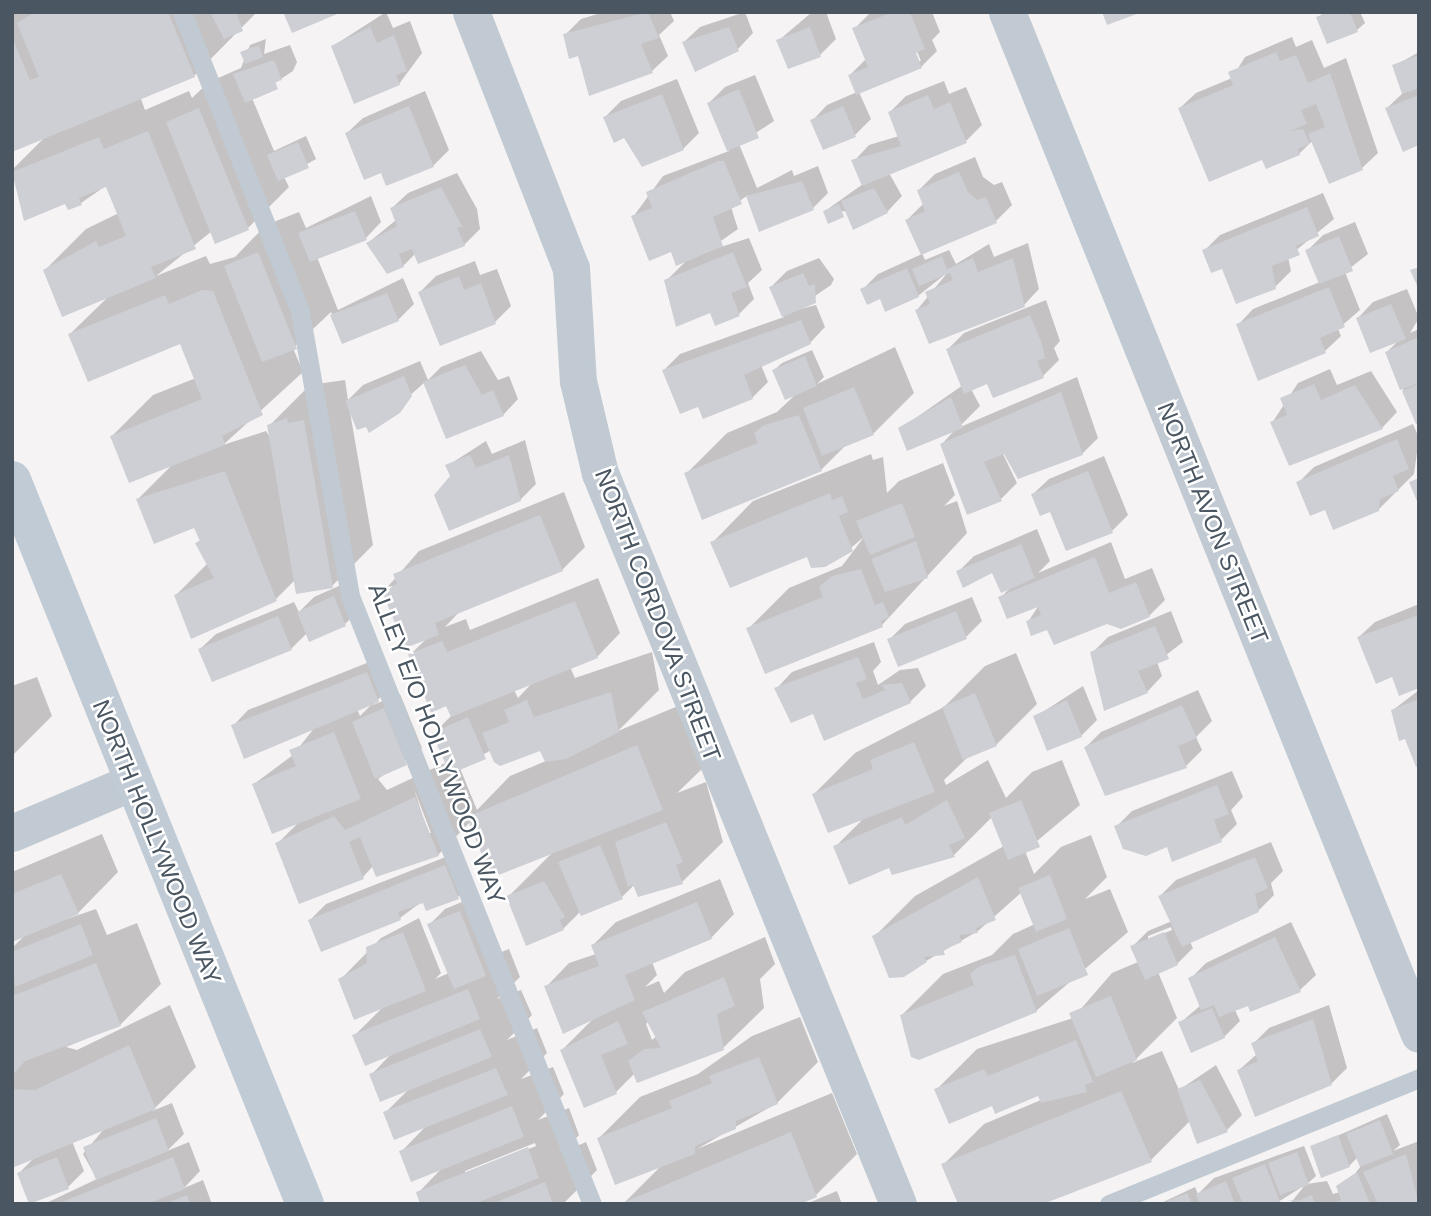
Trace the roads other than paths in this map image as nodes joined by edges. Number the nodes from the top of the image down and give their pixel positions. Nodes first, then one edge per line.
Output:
1 (182, 12) edge
2 (471, 12) edge
3 (1007, 12) edge
4 (12, 480) edge
5 (132, 782) junction
6 (12, 833) edge
7 (1419, 1034) edge
8 (1419, 1078) edge
9 (305, 1204) edge
10 (592, 1204) edge
11 (898, 1204) edge
12 (1109, 1204) edge

1 - 10 lane, ALLEY E/O HOLLYWOOD WAY
2 - 11 street, NORTH CORDOVA STREET
3 - 7 street, NORTH AVON STREET
4 - 5 main road, NORTH HOLLYWOOD WAY
5 - 6 street
5 - 9 main road, NORTH HOLLYWOOD WAY
8 - 12 lane

